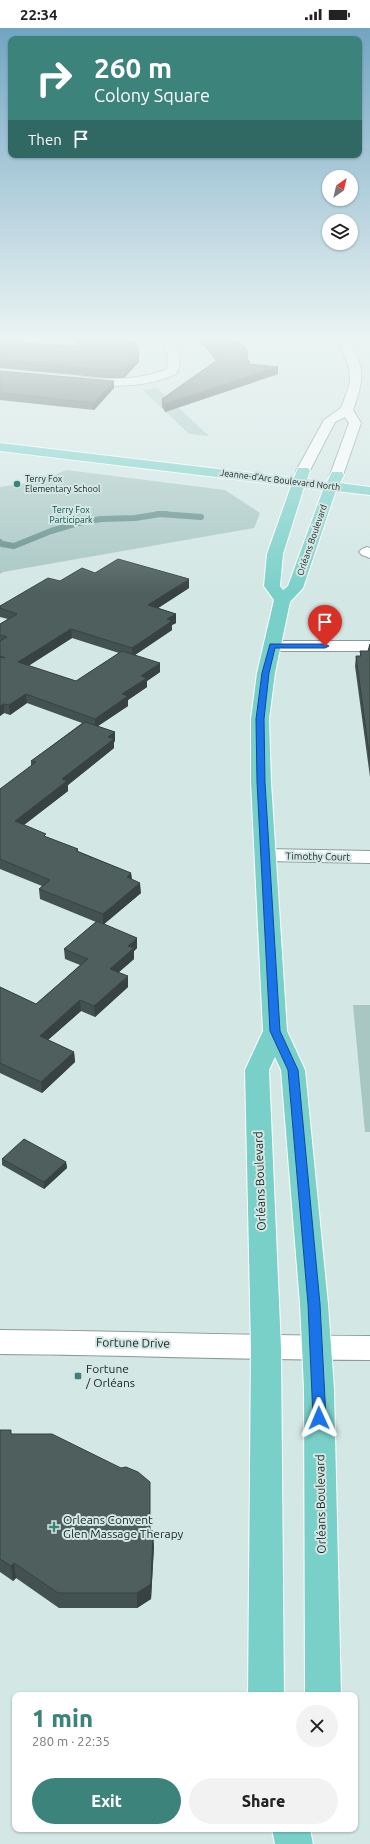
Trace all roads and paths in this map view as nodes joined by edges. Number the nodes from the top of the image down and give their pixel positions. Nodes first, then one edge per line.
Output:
1 (328, 424) edge
2 (356, 424) edge
3 (0, 434) edge
4 (0, 447) edge
5 (301, 477) junction
6 (370, 478) edge
7 (333, 481) junction
8 (370, 491) edge
9 (282, 600) junction
10 (272, 646) junction
11 (370, 646) edge
12 (266, 855) junction
13 (370, 857) edge
14 (275, 1031) junction
15 (0, 1342) edge
16 (266, 1348) junction
17 (317, 1348) junction
18 (370, 1348) edge
19 (266, 1692) edge
20 (323, 1692) edge
21 (292, 1832) edge
22 (302, 1832) edge
23 (294, 1844) edge
24 (300, 1844) edge

1 - 5 street
2 - 7 street, Orléans Boulevard
3 - 5 main road, Jeanne-d'Arc Boulevard North
4 - 5 main road, Jeanne-d'Arc Boulevard North
5 - 7 main road, Jeanne-d'Arc Boulevard North
5 - 9 main road
6 - 7 main road, Jeanne-d'Arc Boulevard North
7 - 8 main road, Jeanne-d'Arc Boulevard North
7 - 9 main road, Orléans Boulevard
9 - 10 main road, Orléans Boulevard
10 - 11 street
10 - 12 main road, Orléans Boulevard
12 - 13 street, Timothy Court
12 - 14 main road, Orléans Boulevard
14 - 16 main road, Orléans Boulevard
14 - 17 main road, Orléans Boulevard
15 - 16 street, Fortune Drive
16 - 17 street, Fortune Drive
16 - 19 main road, Orléans Boulevard
17 - 18 street, Fortune Drive
17 - 20 main road, Orléans Boulevard
21 - 23 main road
22 - 24 main road

